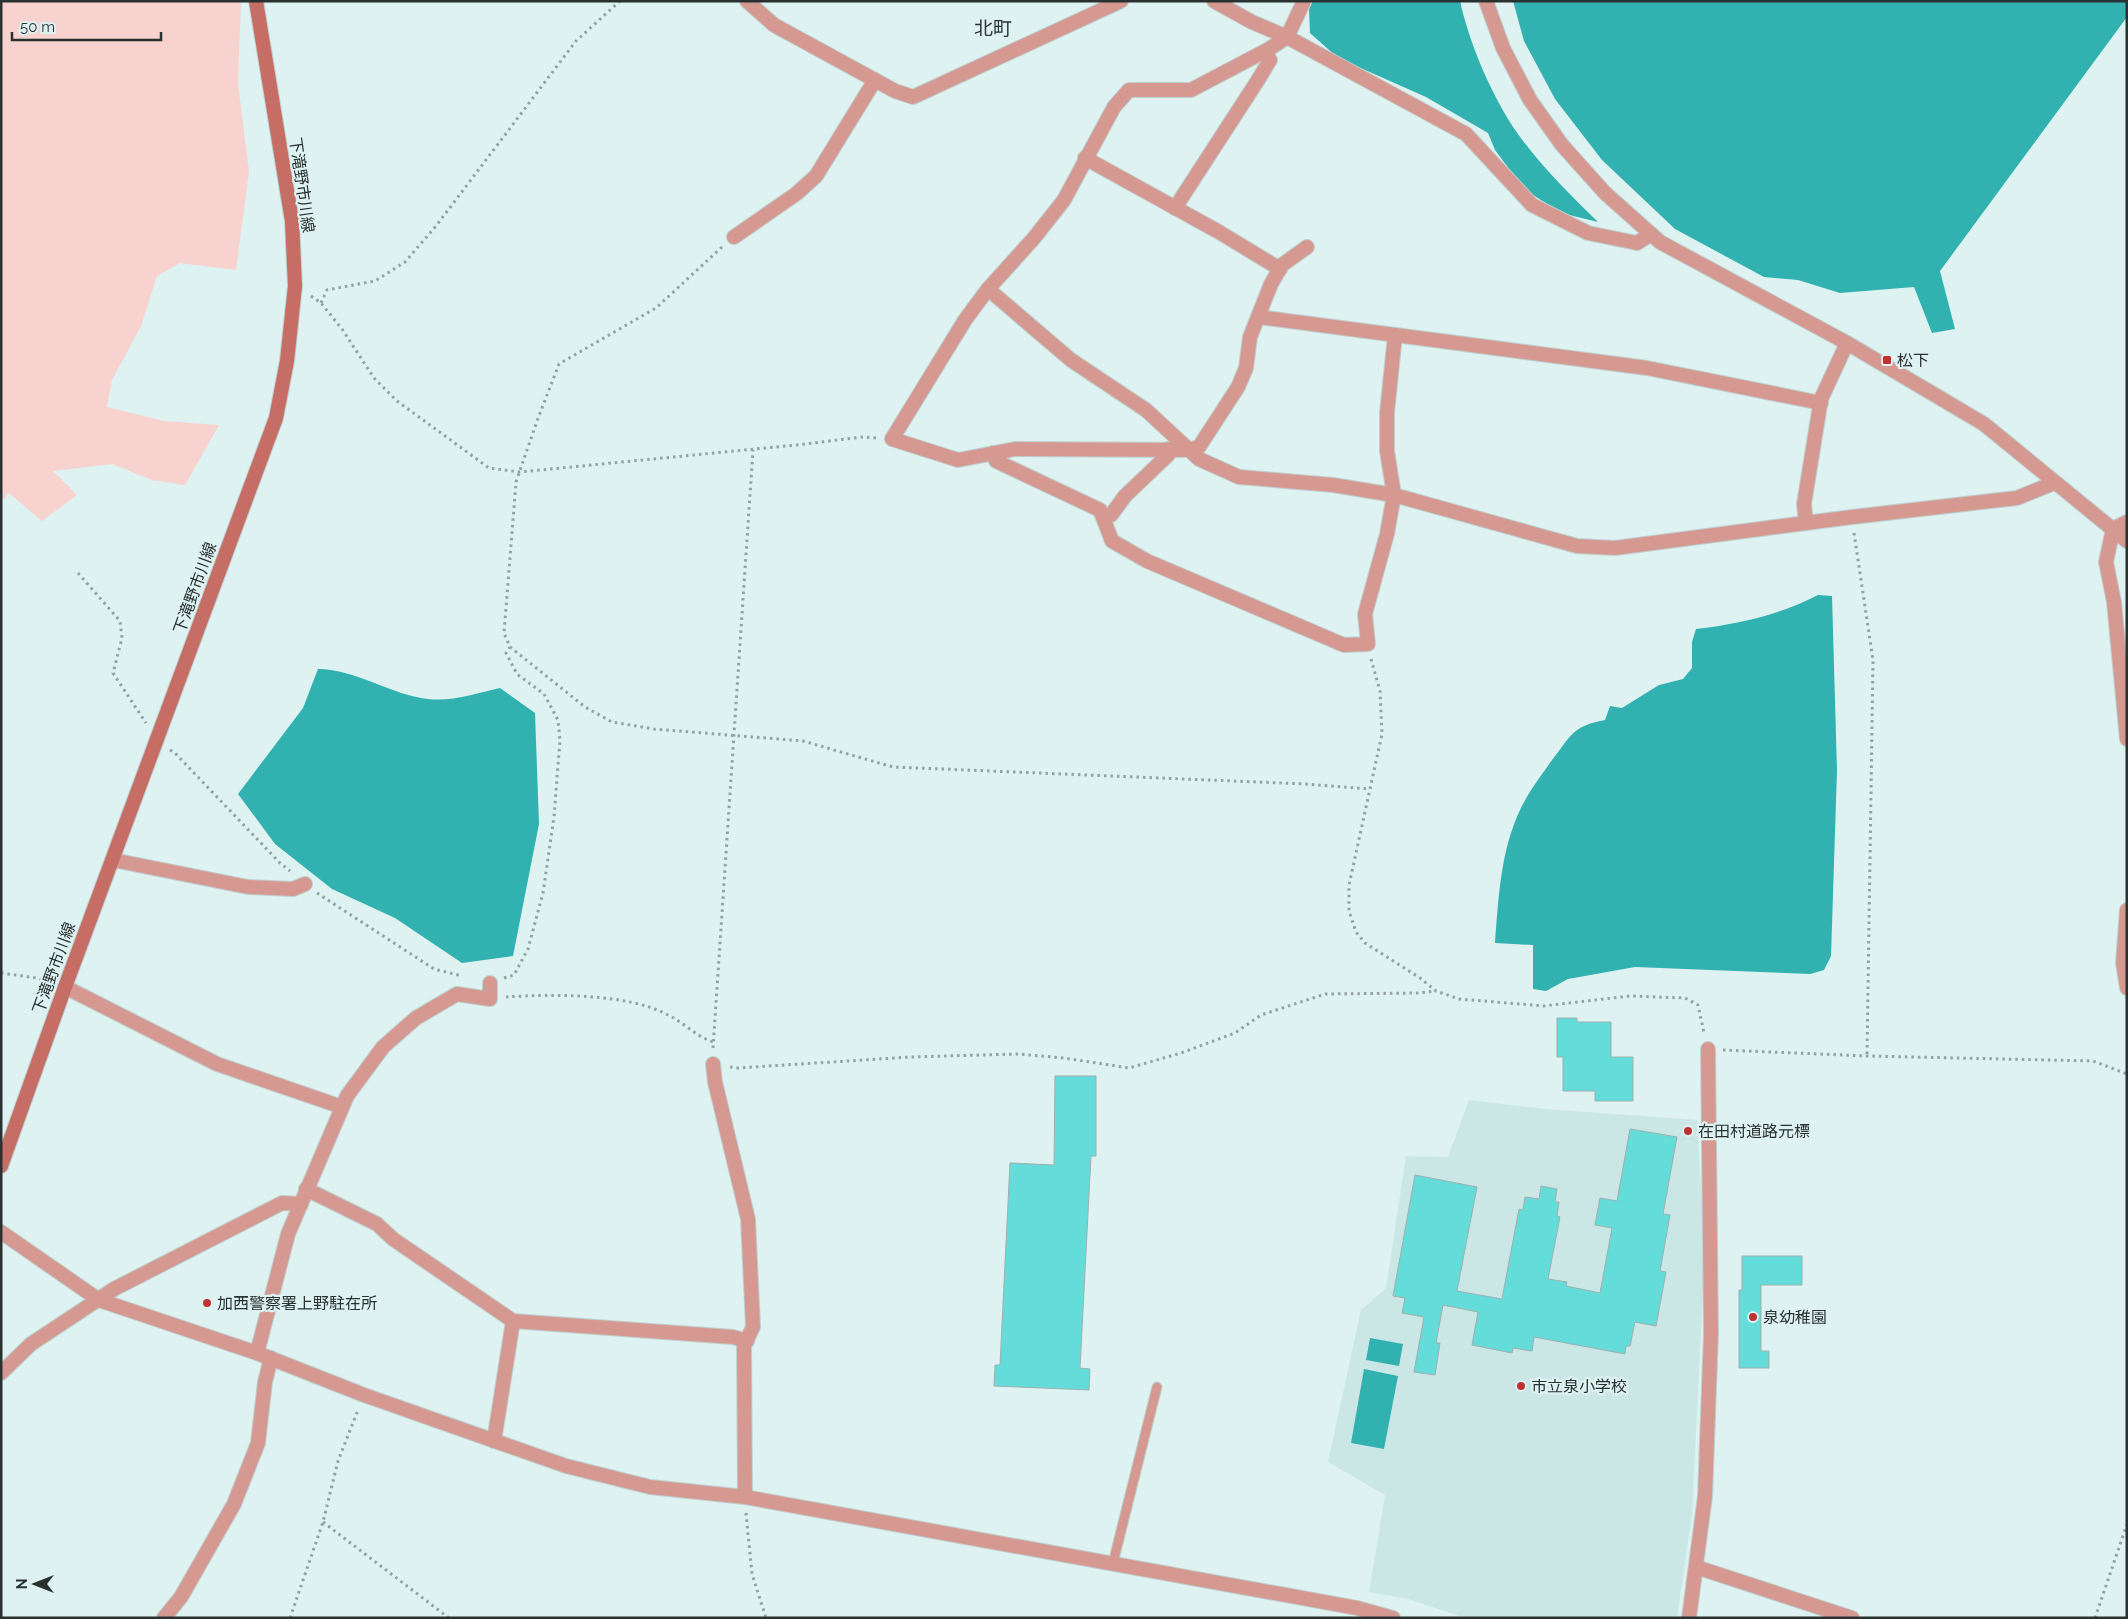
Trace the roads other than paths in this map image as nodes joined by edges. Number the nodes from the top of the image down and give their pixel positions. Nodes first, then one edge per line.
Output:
1 (256, 1) edge
2 (747, 1) edge
3 (1121, 1) edge
4 (1214, 1) edge
5 (1304, 1) edge
6 (1486, 1) edge
7 (1287, 37) junction
8 (1265, 52) junction
9 (875, 80) junction
10 (1085, 158) junction
11 (1175, 208) junction
12 (1650, 234) junction
13 (734, 237) road end
14 (1307, 247) dead end
15 (1280, 269) junction
16 (988, 289) junction
17 (1259, 317) junction
18 (1395, 335) junction
19 (1847, 343) junction
20 (1821, 404) junction
21 (1168, 449) junction
22 (1189, 450) junction
23 (994, 453) junction
24 (2054, 483) junction
25 (1394, 494) junction
26 (1104, 518) junction
27 (2127, 522) edge
28 (1806, 523) junction
29 (2113, 529) junction
30 (2127, 541) edge
31 (2127, 739) edge
32 (113, 860) junction
33 (306, 884) road end
34 (2127, 910) edge
35 (490, 983) road end
36 (65, 987) junction
37 (2127, 988) edge
38 (1708, 1049) road end
39 (713, 1064) road end
40 (342, 1107) junction
41 (1, 1166) edge
42 (306, 1190) junction
43 (301, 1204) junction
44 (1, 1232) edge
45 (99, 1300) junction
46 (512, 1321) junction
47 (747, 1341) junction
48 (257, 1354) junction
49 (271, 1358) junction
50 (1, 1373) edge
51 (1157, 1387) dead end
52 (494, 1441) junction
53 (745, 1496) junction
54 (1113, 1564) junction
55 (1696, 1567) junction
56 (164, 1618) edge
57 (1393, 1618) edge
58 (1689, 1618) edge
59 (1852, 1618) edge

1 - 32 main road, 下滝野市川線
2 - 9 street
3 - 9 street
4 - 7 street
5 - 7 street
6 - 12 street
7 - 8 street
7 - 12 street
8 - 10 street
8 - 11 street
9 - 13 street
10 - 11 street
10 - 16 street
11 - 15 street
12 - 19 street
14 - 15 street
15 - 17 street
16 - 22 street
16 - 23 street
17 - 18 street
17 - 22 street
18 - 20 street
18 - 25 street
19 - 20 street
19 - 24 street
20 - 28 street
21 - 22 street
21 - 23 street
21 - 26 street
22 - 25 street
23 - 26 street
24 - 28 street
24 - 29 street
25 - 26 street
25 - 28 street
27 - 29 street
29 - 30 street
29 - 31 street
32 - 33 street
32 - 36 main road, 下滝野市川線
34 - 37 street
35 - 40 street
36 - 40 street
36 - 41 main road, 下滝野市川線
38 - 55 street
39 - 47 street
40 - 42 street
42 - 43 street
42 - 46 street
43 - 45 street
43 - 48 street
44 - 45 street
45 - 48 street
45 - 50 street
46 - 47 street
46 - 52 street
47 - 53 street
48 - 49 street
49 - 52 street
49 - 56 street
51 - 54 lane
52 - 53 street
53 - 54 street
54 - 57 street
55 - 58 street
55 - 59 street

